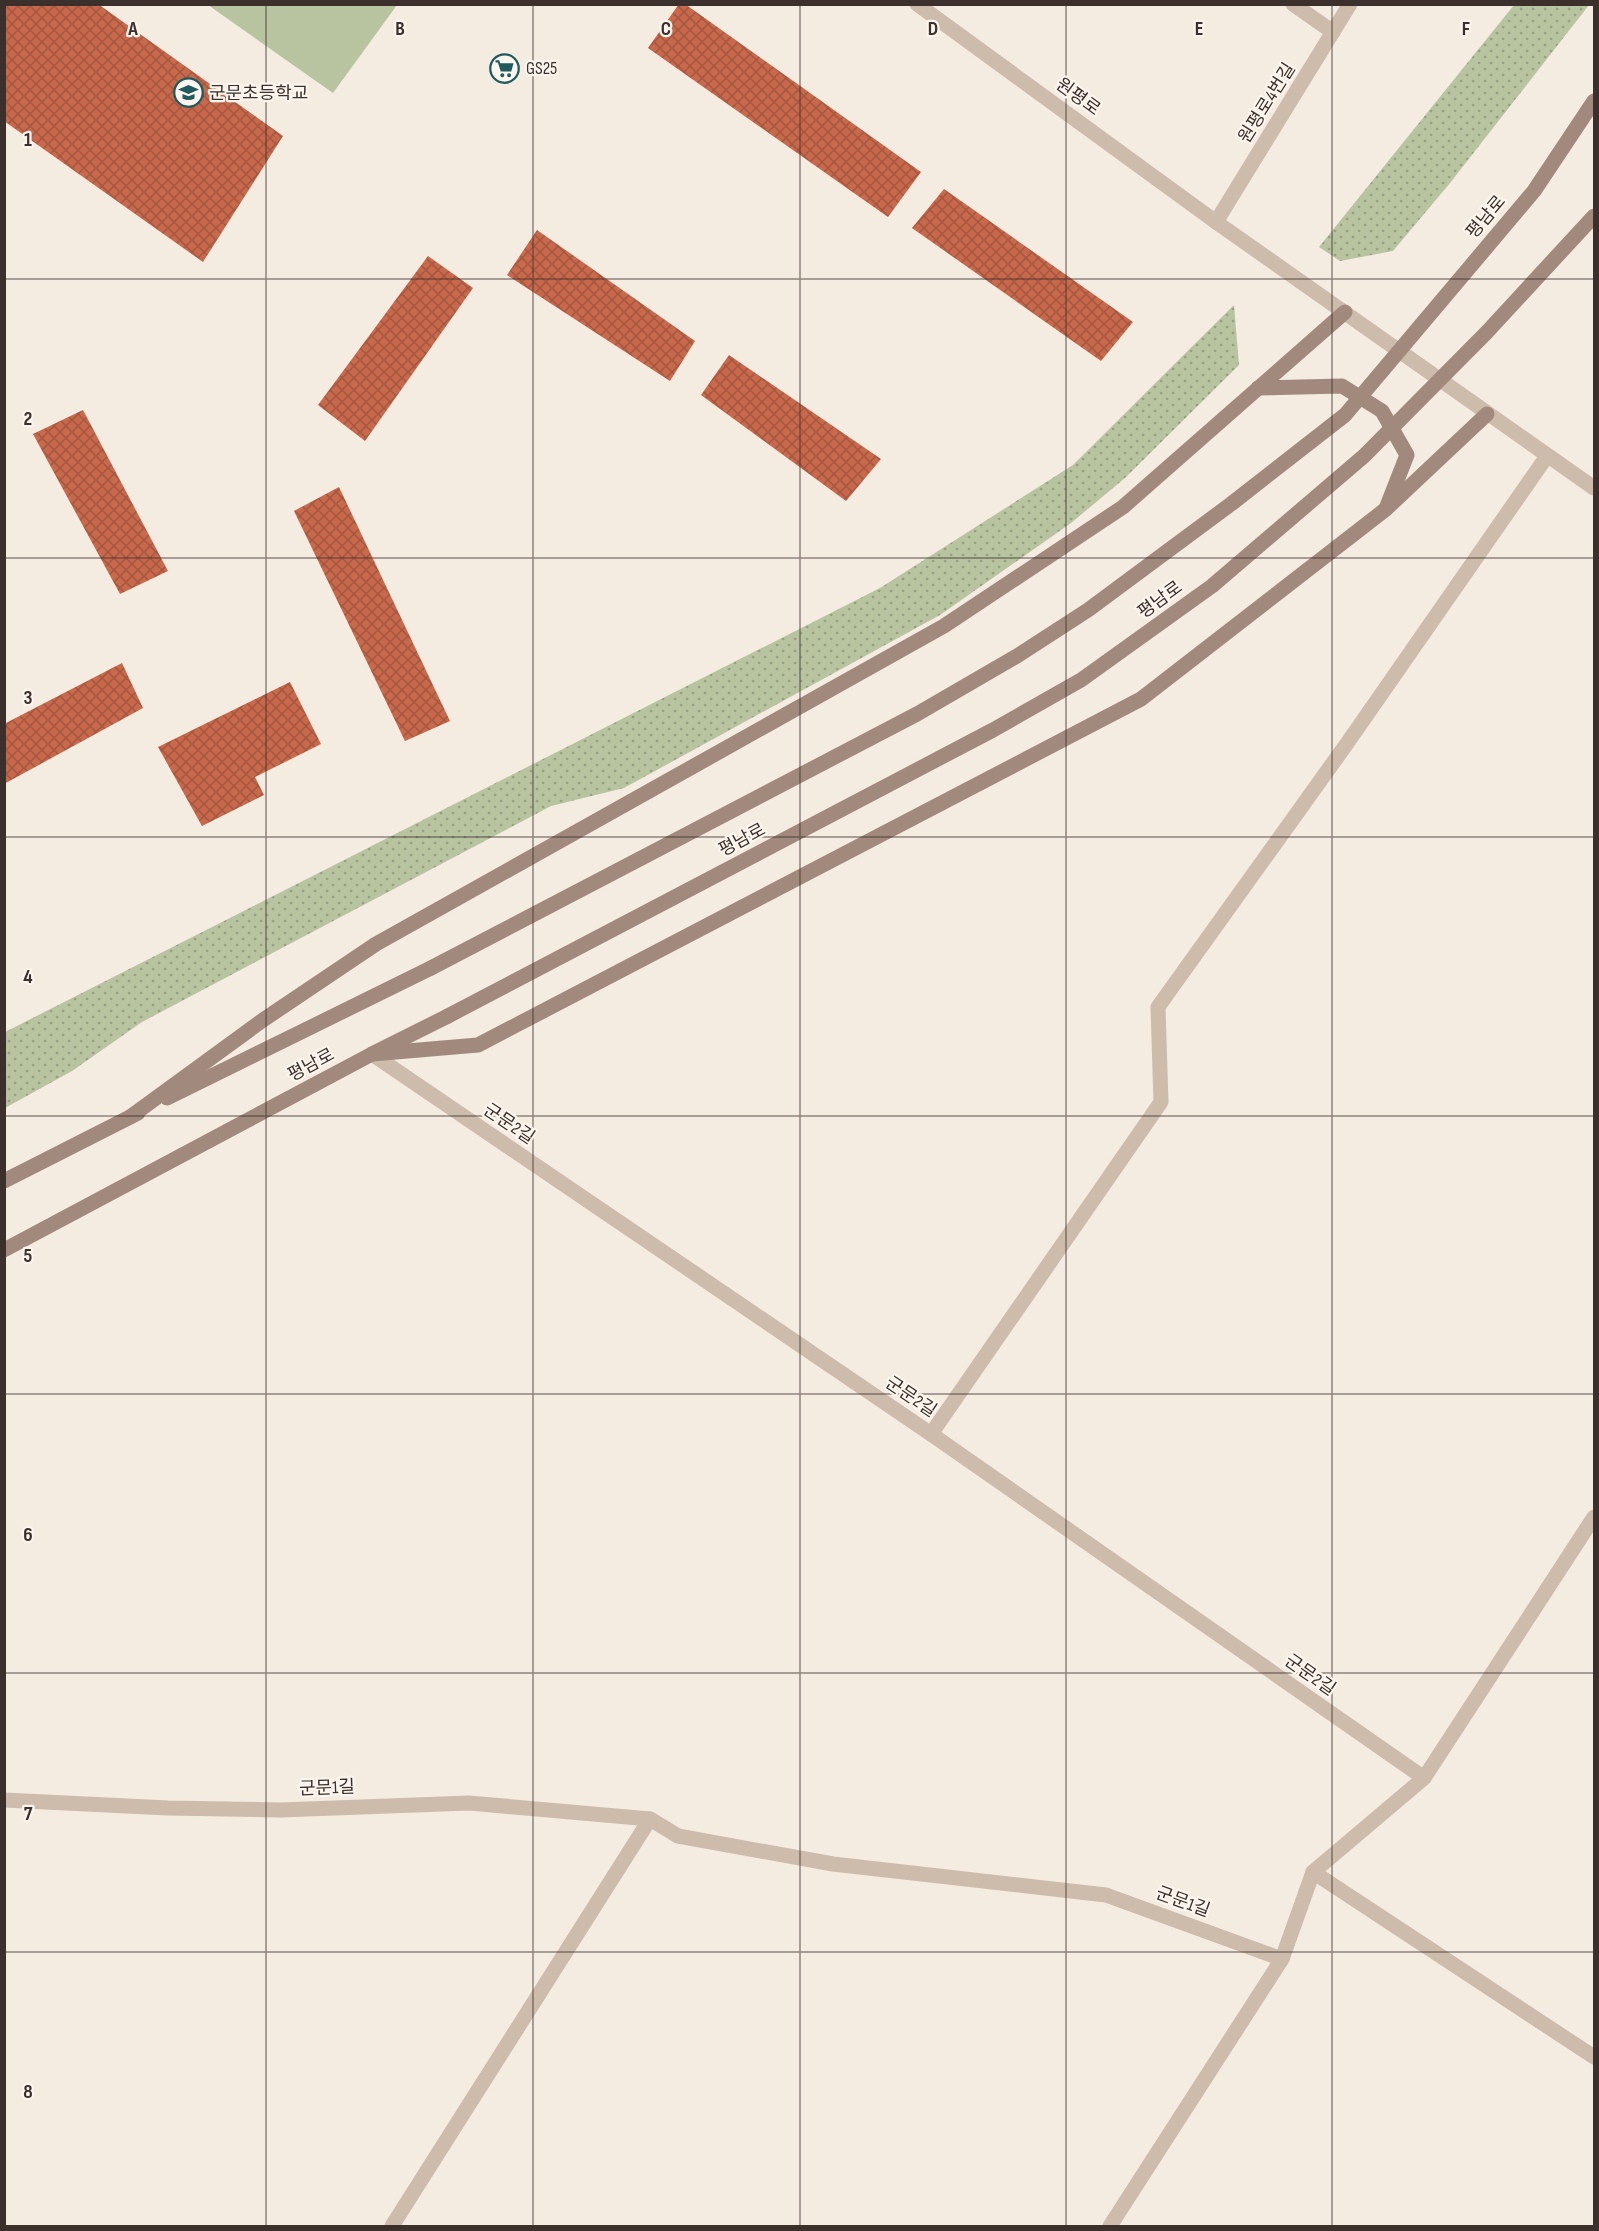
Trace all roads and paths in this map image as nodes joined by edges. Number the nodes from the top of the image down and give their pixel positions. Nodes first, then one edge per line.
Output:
1 (917, 4) edge
2 (1293, 4) edge
3 (1350, 4) edge
4 (1333, 32) junction
5 (1594, 101) edge
6 (1594, 216) edge
7 (1216, 222) junction
8 (1345, 312) junction
9 (1258, 388) junction
10 (1487, 414) junction
11 (1547, 456) junction
12 (1594, 488) edge
13 (1386, 509) junction
14 (372, 1054) junction
15 (130, 1117) junction
16 (4, 1182) edge
17 (4, 1250) edge
18 (931, 1434) junction
19 (1594, 1517) edge
20 (1424, 1778) junction
21 (4, 1800) edge
22 (650, 1819) junction
23 (1313, 1872) junction
24 (1282, 1959) junction
25 (1594, 2057) edge
26 (392, 2226) edge
27 (1110, 2226) edge

1 - 7 street, 원평로
2 - 4 street
3 - 4 street, 원평로4번길
4 - 7 street, 원평로4번길
5 - 15 main road, 평남로, bridge
6 - 14 main road, 평남로, bridge
7 - 8 street
8 - 9 main road
8 - 10 street
9 - 13 main road
9 - 15 main road
10 - 11 street
10 - 13 main road
11 - 12 street
11 - 18 street
13 - 14 main road
14 - 17 main road, 평남로
14 - 18 street, 군문2길
15 - 16 main road, 평남로
18 - 20 street, 군문2길
19 - 20 street
20 - 23 street
21 - 22 street, 군문1길
22 - 24 street, 군문1길
22 - 26 street
23 - 24 street
23 - 25 street
24 - 27 street

